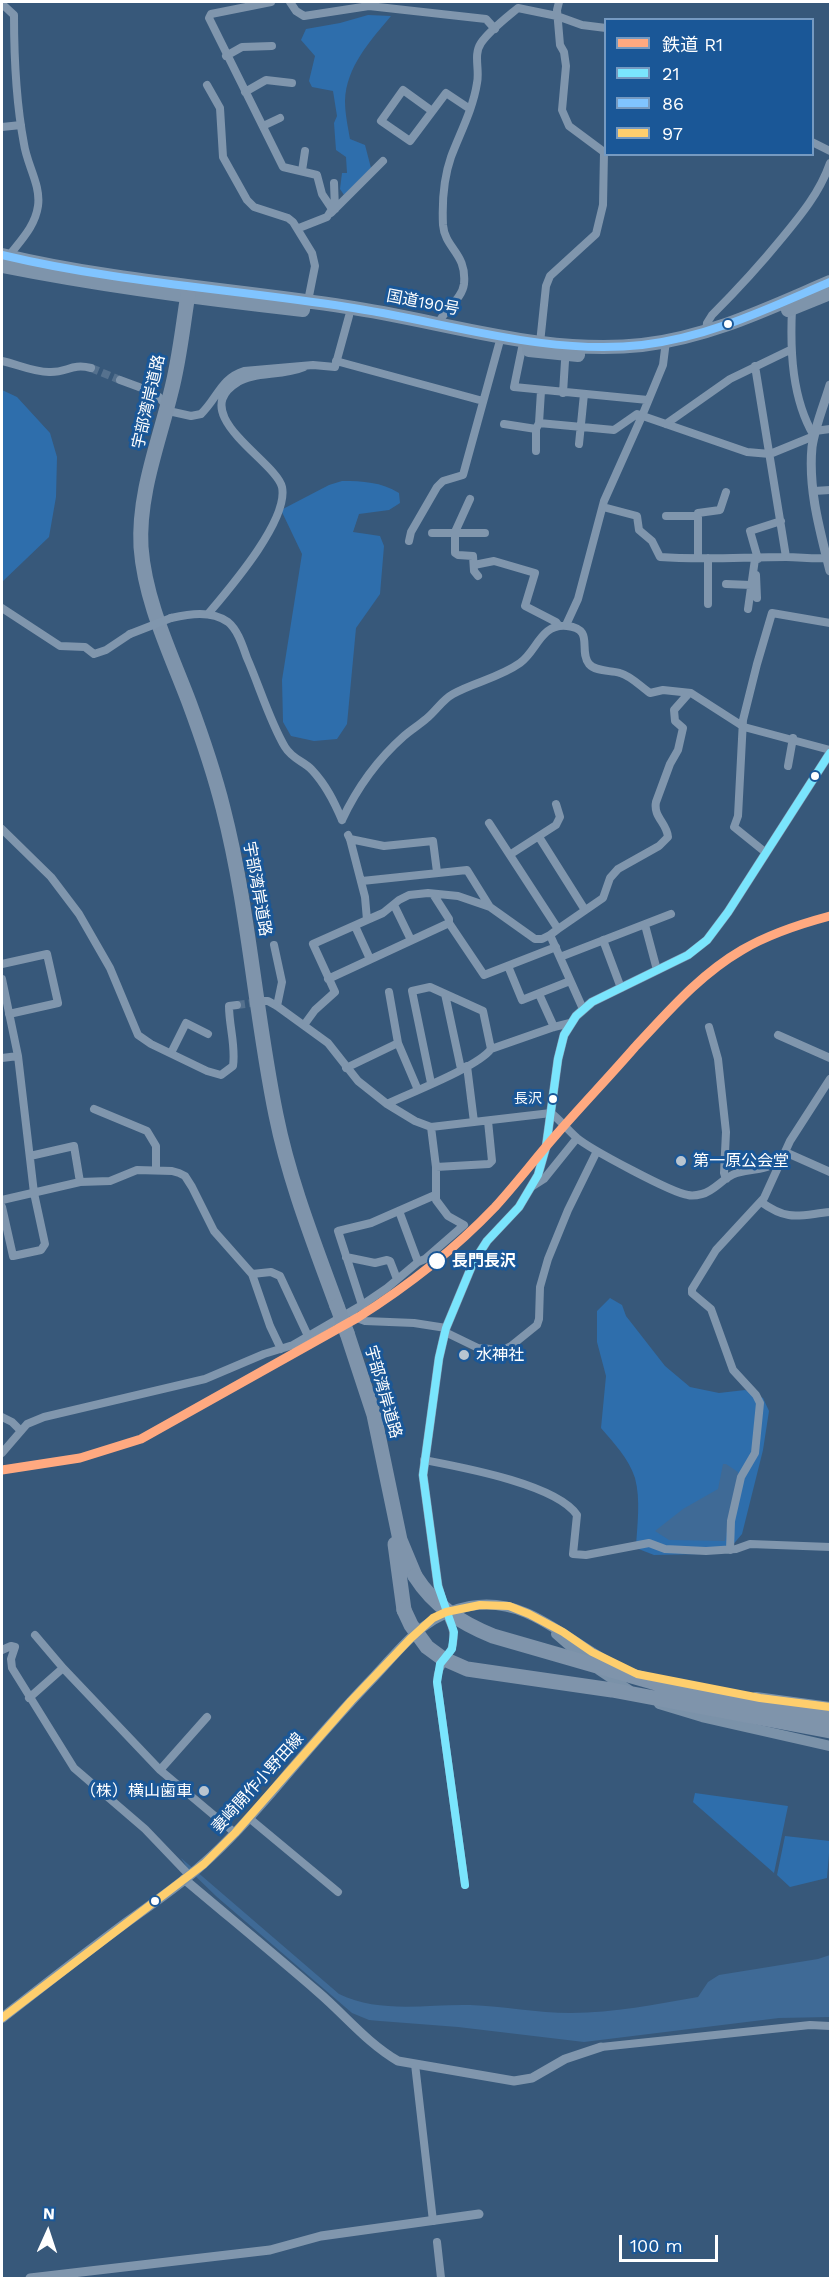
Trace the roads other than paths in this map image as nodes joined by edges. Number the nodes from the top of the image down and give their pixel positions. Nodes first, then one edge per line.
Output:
1 (271, 2) edge
2 (290, 2) edge
3 (559, 2) edge
4 (2, 4) edge
5 (395, 5) edge
6 (557, 16) junction
7 (604, 28) edge
8 (495, 29) junction
9 (272, 46) dead end
10 (226, 56) junction
11 (292, 83) dead end
12 (207, 85) dead end
13 (245, 92) junction
14 (470, 109) junction
15 (432, 111) junction
16 (280, 118) dead end
17 (21, 125) junction
18 (262, 126) junction
19 (2, 127) edge
20 (814, 143) edge
21 (604, 149) edge
22 (304, 151) dead end
23 (831, 152) edge
24 (605, 156) edge
25 (384, 161) dead end
26 (831, 163) edge
27 (302, 171) junction
28 (334, 183) dead end
29 (333, 211) junction
30 (299, 228) junction
31 (4, 259) edge
32 (831, 282) edge
33 (831, 292) edge
34 (188, 293) junction
35 (308, 301) junction
36 (792, 309) junction
37 (349, 316) junction
38 (437, 326) junction
39 (706, 332) junction
40 (540, 343) junction
41 (500, 344) junction
42 (666, 346) junction
43 (522, 348) junction
44 (790, 350) junction
45 (2, 361) edge
46 (336, 361) junction
47 (565, 361) dead end
48 (754, 366) junction
49 (304, 367) junction
50 (92, 368) tunnel mouth
51 (120, 380) tunnel mouth
52 (831, 385) edge
53 (139, 387) tunnel mouth
54 (541, 391) junction
55 (563, 393) junction
56 (584, 394) junction
57 (154, 395) tunnel mouth
58 (648, 400) junction
59 (483, 401) junction
60 (163, 402) dead end
61 (173, 412) dead end
62 (642, 416) junction
63 (504, 424) dead end
64 (666, 424) junction
65 (538, 426) junction
66 (582, 428) junction
67 (831, 429) edge
68 (815, 434) junction
69 (579, 444) dead end
70 (536, 451) dead end
71 (770, 454) junction
72 (831, 490) edge
73 (814, 491) junction
74 (726, 492) dead end
75 (470, 499) dead end
76 (603, 507) junction
77 (666, 516) dead end
78 (698, 516) junction
79 (781, 521) junction
80 (455, 532) junction
81 (432, 533) dead end
82 (485, 533) dead end
83 (409, 541) dead end
84 (786, 557) junction
85 (698, 558) junction
86 (708, 558) junction
87 (827, 558) junction
88 (756, 561) junction
89 (474, 565) junction
90 (831, 571) edge
91 (478, 576) dead end
92 (726, 584) dead end
93 (751, 585) junction
94 (757, 598) dead end
95 (708, 604) dead end
96 (2, 608) edge
97 (748, 609) dead end
98 (208, 614) junction
99 (831, 623) edge
100 (562, 626) junction
101 (689, 693) junction
102 (744, 727) junction
103 (793, 738) junction
104 (831, 751) edge
105 (788, 766) dead end
106 (556, 804) dead end
107 (489, 823) dead end
108 (2, 829) edge
109 (539, 837) junction
110 (765, 852) junction
111 (511, 854) junction
112 (437, 872) junction
113 (362, 881) junction
114 (433, 894) junction
115 (394, 904) junction
116 (490, 907) junction
117 (585, 910) junction
118 (670, 914) dead end
119 (367, 920) junction
120 (449, 923) junction
121 (645, 925) junction
122 (355, 926) junction
123 (558, 930) junction
124 (550, 935) junction
125 (411, 940) junction
126 (603, 940) junction
127 (274, 945) dead end
128 (556, 947) junction
129 (560, 957) junction
130 (370, 959) junction
131 (2, 964) edge
132 (508, 966) junction
133 (657, 970) junction
134 (2, 979) edge
135 (328, 979) junction
136 (570, 981) junction
137 (621, 988) junction
138 (388, 992) dead end
139 (445, 994) junction
140 (539, 994) junction
141 (260, 1001) tunnel mouth
142 (237, 1005) dead end
143 (277, 1006) junction
144 (583, 1009) junction
145 (9, 1014) junction
146 (570, 1023) junction
147 (304, 1025) junction
148 (554, 1027) junction
149 (710, 1027) dead end
150 (208, 1034) dead end
151 (778, 1035) dead end
152 (398, 1043) junction
153 (492, 1049) junction
154 (171, 1053) junction
155 (18, 1056) junction
156 (2, 1058) edge
157 (831, 1058) edge
158 (346, 1068) junction
159 (464, 1068) junction
160 (831, 1079) edge
161 (431, 1083) junction
162 (418, 1090) junction
163 (387, 1104) junction
164 (94, 1109) dead end
165 (554, 1115) junction
166 (488, 1121) junction
167 (474, 1122) junction
168 (431, 1127) junction
169 (577, 1138) junction
170 (597, 1151) junction
171 (785, 1152) junction
172 (30, 1156) junction
173 (436, 1167) junction
174 (156, 1170) junction
175 (831, 1172) edge
176 (726, 1179) junction
177 (80, 1182) junction
178 (533, 1186) junction
179 (34, 1192) junction
180 (435, 1195) junction
181 (2, 1200) edge
182 (761, 1202) junction
183 (2, 1207) edge
184 (399, 1211) junction
185 (831, 1212) edge
186 (346, 1257) junction
187 (418, 1262) junction
188 (252, 1274) junction
189 (397, 1279) junction
190 (362, 1305) junction
191 (344, 1309) junction
192 (446, 1330) junction
193 (308, 1336) junction
194 (281, 1349) junction
195 (2, 1417) edge
196 (21, 1431) junction
197 (2, 1454) edge
198 (424, 1460) junction
199 (390, 1496) junction
200 (831, 1546) edge
201 (730, 1550) junction
202 (446, 1612) junction
203 (540, 1619) junction
204 (36, 1635) dead end
205 (2, 1650) edge
206 (63, 1668) junction
207 (29, 1698) junction
208 (831, 1707) edge
209 (831, 1716) edge
210 (207, 1717) dead end
211 (787, 1724) junction
212 (831, 1731) edge
213 (831, 1737) edge
214 (831, 1746) edge
215 (160, 1770) junction
216 (249, 1818) junction
217 (235, 1833) junction
218 (187, 1877) junction
219 (465, 1885) dead end
220 (338, 1892) dead end
221 (2, 2018) edge
222 (831, 2026) edge
223 (601, 2047) joint
224 (415, 2064) junction
225 (479, 2214) dead end
226 (433, 2221) junction
227 (437, 2242) dead end
228 (30, 2278) edge
229 (441, 2278) edge

1 - 10 street
2 - 5 street
3 - 6 street
4 - 17 street
5 - 8 street
6 - 7 street
6 - 8 street
6 - 21 street
8 - 14 street
9 - 10 street
10 - 13 street
11 - 13 street
12 - 30 street
13 - 18 street
14 - 15 street
14 - 38 street
15 - 15 street
16 - 18 street
17 - 19 street
17 - 31 street
18 - 27 street
20 - 23 street
22 - 27 street
24 - 40 street
25 - 29 street
26 - 39 street
27 - 29 street
28 - 29 street
29 - 30 street
30 - 35 street
31 - 34 highway, 国道190号
32 - 39 highway, 国道190号
33 - 36 highway, 国道190号
34 - 35 highway, 国道190号
34 - 37 highway, 国道190号
34 - 191 highway, 宇部湾岸道路
35 - 38 highway, 国道190号
36 - 42 highway, 国道190号
36 - 44 street
37 - 38 highway, 国道190号
37 - 46 street
38 - 40 highway, 国道190号
38 - 41 highway, 国道190号
39 - 42 highway, 国道190号
40 - 42 highway, 国道190号
41 - 43 highway, 国道190号
41 - 59 street
42 - 43 highway, 国道190号
42 - 58 street
43 - 54 street
44 - 48 street
44 - 68 street
45 - 50 street
46 - 49 street
46 - 59 street
47 - 55 street
48 - 64 street
48 - 71 street
49 - 61 street
49 - 98 street
51 - 53 street
52 - 68 street
54 - 55 street
54 - 65 street
55 - 56 street
56 - 58 street
56 - 66 street
57 - 60 street
58 - 62 street
59 - 83 street
62 - 64 street
62 - 66 street
62 - 76 street
63 - 65 street
64 - 71 street
65 - 66 street
65 - 70 street
66 - 69 street
67 - 68 street
68 - 71 street
68 - 73 street
71 - 79 street
72 - 73 street
73 - 87 street
74 - 78 street
75 - 80 street
76 - 85 street
76 - 100 street
77 - 78 street
78 - 85 street
79 - 84 street
79 - 88 street
80 - 81 street
80 - 82 street
80 - 89 street
84 - 87 street
84 - 88 street
85 - 86 street
86 - 88 street
86 - 95 street
87 - 90 street
88 - 93 street
88 - 94 street
89 - 91 street
89 - 100 street
92 - 93 street
93 - 97 street
96 - 98 street, bridge
98 - 100 street
99 - 102 street
100 - 101 street
101 - 102 street
101 - 117 street
102 - 103 street
102 - 110 street
103 - 104 street
103 - 105 street
104 - 110 street
106 - 109 street
107 - 111 street
108 - 154 street
109 - 111 street
109 - 117 street
110 - 133 street
111 - 123 street
112 - 113 street
112 - 113 street
112 - 116 street
113 - 119 street
114 - 115 street
114 - 116 street
114 - 120 street
115 - 119 street
115 - 125 street
116 - 124 street
117 - 123 street
118 - 121 street
119 - 122 street
120 - 125 street
120 - 132 street
121 - 126 street
121 - 133 street
122 - 130 street
122 - 135 street
123 - 124 street
124 - 128 street
125 - 130 street
126 - 129 street
126 - 137 street
127 - 143 street
128 - 129 street
128 - 132 street
129 - 136 street
130 - 135 street
131 - 145 street
132 - 140 street
133 - 137 street
134 - 145 street
135 - 147 street
136 - 140 street
136 - 144 street
137 - 144 street
138 - 152 street
139 - 153 street
139 - 159 street
139 - 161 street
140 - 148 street
141 - 143 street
142 - 154 street
143 - 147 street
144 - 146 street
145 - 155 street
146 - 148 street
146 - 165 street
147 - 158 street
148 - 153 street
149 - 176 street
150 - 154 street
151 - 157 street
152 - 158 street
152 - 162 street
153 - 159 street
155 - 156 street
155 - 172 street
158 - 163 street
159 - 161 street
159 - 167 street
160 - 171 street
161 - 162 street
162 - 163 street
163 - 168 street
164 - 174 street
165 - 166 street
165 - 169 street
165 - 178 street
166 - 167 street
166 - 173 street
167 - 168 street
168 - 173 street
169 - 170 street
169 - 178 street
170 - 176 street
170 - 192 street
171 - 175 street
171 - 176 street
171 - 182 street
172 - 177 street
172 - 179 street
173 - 180 street
174 - 177 street
174 - 188 street
177 - 179 street
178 - 192 street
179 - 181 street
179 - 183 street
180 - 184 street
180 - 187 street
182 - 185 street
182 - 201 street
184 - 186 street
184 - 187 street
186 - 189 street
186 - 190 street
187 - 189 street
188 - 193 street
188 - 194 street
189 - 190 street
190 - 191 street
191 - 192 street
191 - 193 street
191 - 199 highway, 宇部湾岸道路, bridge
192 - 198 street
193 - 194 street
194 - 196 street
195 - 196 street
196 - 197 street
198 - 201 street
198 - 202 street
199 - 209 highway, 宇部湾岸道路, bridge
199 - 211 highway, 宇部湾岸道路, bridge
200 - 201 street
202 - 203 main road, 妻崎開作小野田線
202 - 216 main road, 妻崎開作小野田線
202 - 219 street
203 - 208 main road, 妻崎開作小野田線
203 - 214 main road, 妻崎開作小野田線
204 - 206 street
205 - 207 street
206 - 207 street
206 - 215 street
207 - 218 street
210 - 215 street
211 - 212 highway, 宇部湾岸道路, bridge
211 - 213 highway, bridge
215 - 217 street
216 - 217 main road, 妻崎開作小野田線
216 - 220 street
217 - 218 main road, 妻崎開作小野田線
218 - 221 main road, 妻崎開作小野田線
218 - 224 street
222 - 223 street
223 - 224 street
224 - 226 street
225 - 226 street
226 - 228 street
227 - 229 street

